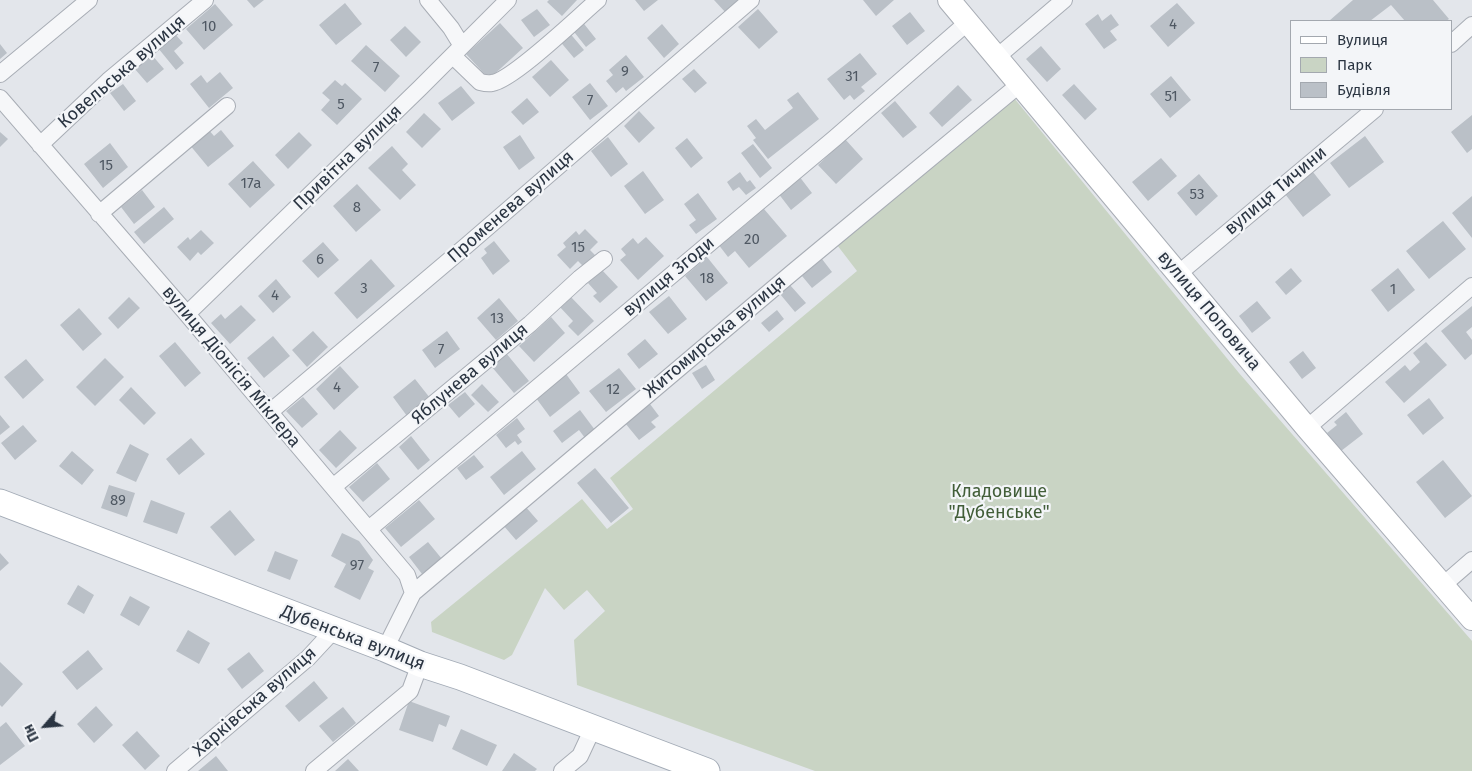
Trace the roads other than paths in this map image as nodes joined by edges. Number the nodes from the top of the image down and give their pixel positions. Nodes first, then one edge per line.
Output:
1 (89, 0) edge
2 (205, 0) edge
3 (428, 0) edge
4 (508, 0) edge
5 (598, 0) edge
6 (751, 0) edge
7 (949, 0) edge
8 (1064, 0) edge
9 (968, 22) junction
10 (1472, 25) edge
11 (1452, 43) edge
12 (457, 51) junction
13 (997, 57) junction
14 (0, 74) edge
15 (1020, 84) junction
16 (0, 98) edge
17 (227, 106) dead end
18 (1374, 110) edge
19 (40, 145) junction
20 (99, 214) junction
21 (604, 259) dead end
22 (1178, 274) junction
23 (1472, 286) edge
24 (187, 314) junction
25 (270, 412) junction
26 (1307, 428) junction
27 (333, 487) junction
28 (0, 502) edge
29 (369, 529) junction
30 (1472, 560) edge
31 (1442, 586) junction
32 (413, 593) junction
33 (1472, 619) edge
34 (334, 630) junction
35 (385, 649) junction
36 (420, 664) junction
37 (593, 728) junction
38 (175, 771) edge
39 (314, 771) edge
40 (562, 771) edge
41 (707, 771) edge

1 - 14 street
2 - 19 street, Ковельська вулиця
3 - 12 street
4 - 12 street, Привітна вулиця
5 - 12 street
6 - 25 street, Променева вулиця
7 - 9 street, вулиця Поповича
8 - 13 street
9 - 13 street, вулиця Поповича
9 - 29 street, вулиця Згоди
10 - 11 street
12 - 24 street, Привітна вулиця
13 - 15 street, вулиця Поповича
15 - 22 street, вулиця Поповича
15 - 32 street, Житомирська вулиця
16 - 19 street, вулиця Діонісія Міклера
17 - 20 street
18 - 22 street, вулиця Тичини
19 - 20 street, вулиця Діонісія Міклера
20 - 24 street, вулиця Діонісія Міклера
21 - 27 street, Яблунева вулиця
22 - 26 street, вулиця Поповича
23 - 26 street
24 - 25 street, вулиця Діонісія Міклера
25 - 27 street, вулиця Діонісія Міклера
26 - 31 street, вулиця Поповича
27 - 29 street, вулиця Діонісія Міклера
28 - 34 main road, Дубенська вулиця
29 - 32 street, вулиця Діонісія Міклера
30 - 31 street
31 - 33 street, вулиця Поповича
32 - 35 street
34 - 35 main road, Дубенська вулиця
34 - 38 street, Харківська вулиця
35 - 36 main road, Дубенська вулиця
36 - 37 main road, Дубенська вулиця
36 - 39 street
37 - 40 street
37 - 41 main road, Дубенська вулиця

